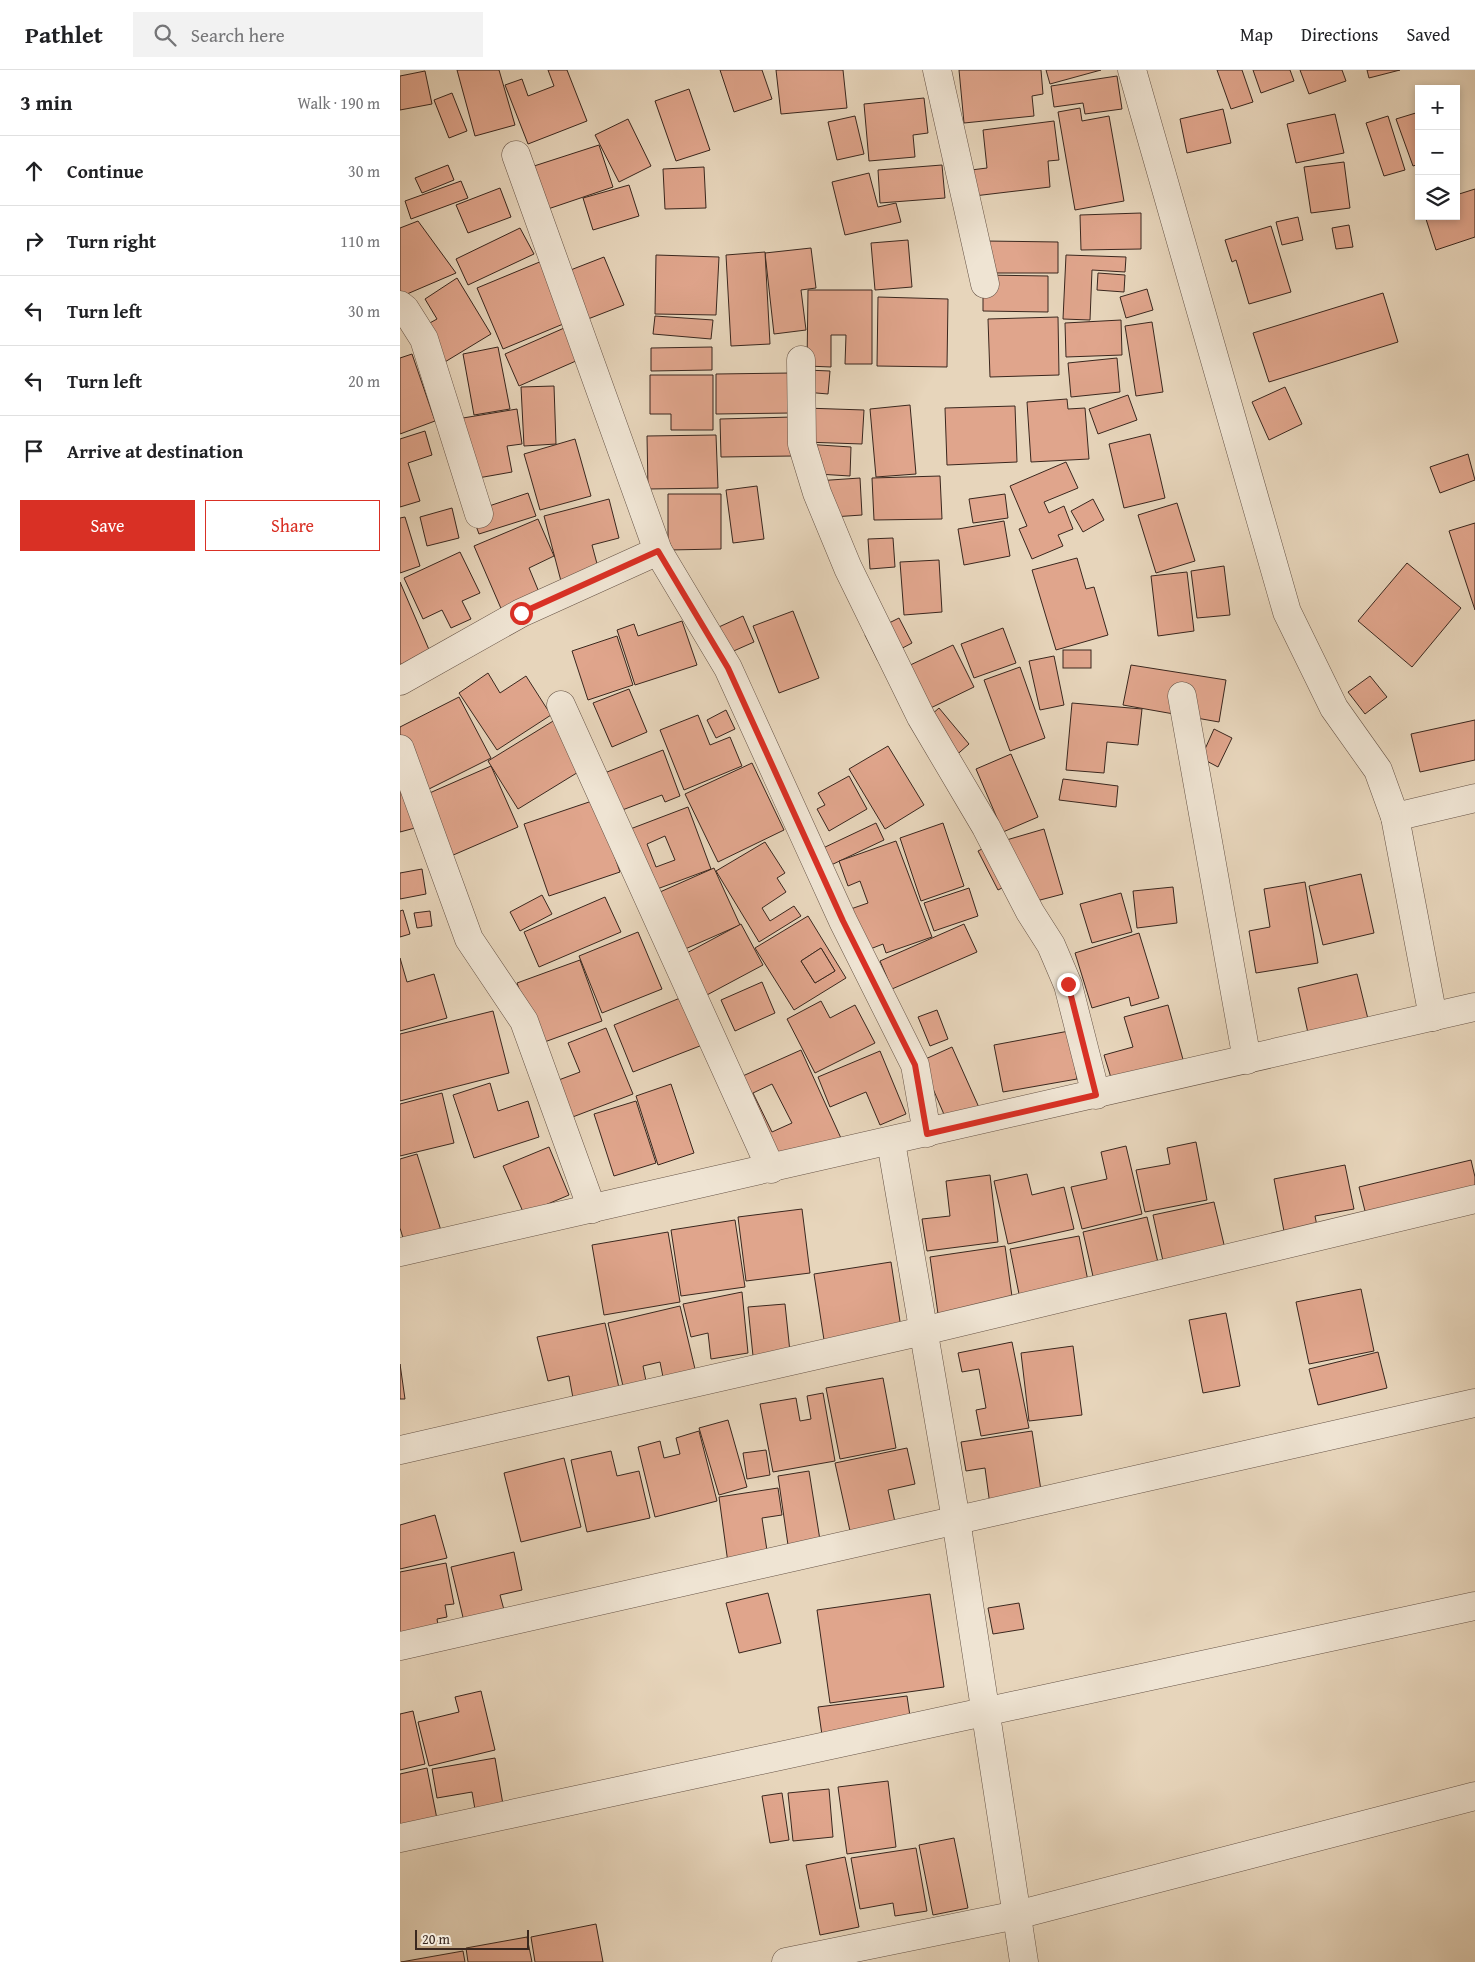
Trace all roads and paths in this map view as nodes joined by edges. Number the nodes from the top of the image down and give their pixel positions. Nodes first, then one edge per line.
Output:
1 (937, 70) edge
2 (1132, 70) edge
3 (516, 154) dead end
4 (984, 284) dead end
5 (400, 305) edge
6 (801, 360) dead end
7 (479, 514) dead end
8 (658, 551) junction
9 (400, 681) edge
10 (1182, 696) dead end
11 (561, 705) dead end
12 (400, 749) edge
13 (1475, 798) edge
14 (1394, 817) junction
15 (1475, 1008) edge
16 (1433, 1017) junction
17 (1246, 1060) junction
18 (1096, 1095) junction
19 (927, 1134) junction
20 (891, 1142) junction
21 (771, 1168) junction
22 (1475, 1199) edge
23 (592, 1209) junction
24 (400, 1252) edge
25 (924, 1331) junction
26 (1475, 1403) edge
27 (400, 1450) edge
28 (956, 1520) junction
29 (1475, 1606) edge
30 (400, 1646) edge
31 (986, 1712) junction
32 (1475, 1796) edge
33 (400, 1838) edge
34 (1017, 1915) junction
35 (786, 1962) edge
36 (1024, 1962) edge

1 - 4 street
2 - 14 street
3 - 8 street
5 - 7 street
6 - 18 street
8 - 9 street
8 - 19 street
10 - 17 street
11 - 21 street
12 - 23 street
13 - 14 street
14 - 16 street
15 - 16 street
16 - 17 street
17 - 18 street
18 - 19 street
19 - 20 street
20 - 21 street
20 - 25 street
21 - 23 street
22 - 25 street
23 - 24 street
25 - 27 street
25 - 28 street
26 - 28 street
28 - 30 street
28 - 31 street
29 - 31 street
31 - 33 street
31 - 34 street
32 - 34 street
34 - 35 street
34 - 36 street

